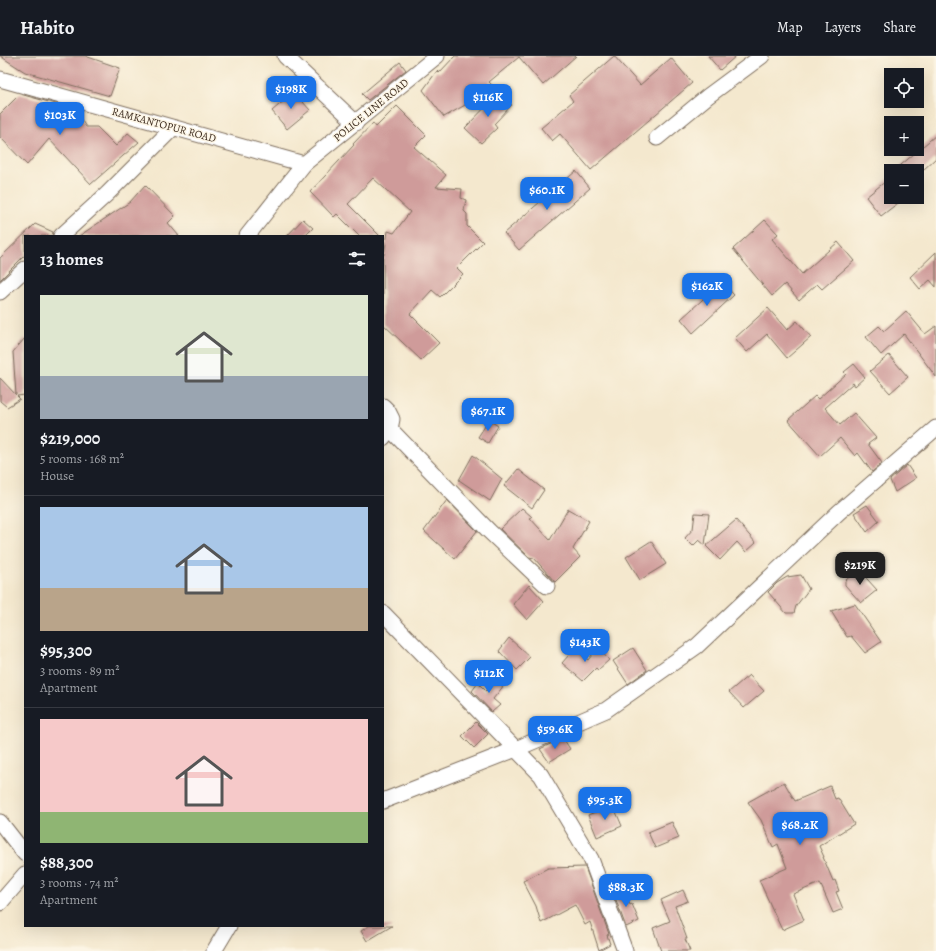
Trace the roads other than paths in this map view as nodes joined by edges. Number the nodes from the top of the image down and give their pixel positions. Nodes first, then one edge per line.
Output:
1 (285, 56) edge
2 (437, 56) edge
3 (762, 56) edge
4 (3, 84) edge
5 (356, 123) junction
6 (173, 128) junction
7 (657, 138) dead end
8 (304, 164) junction
9 (62, 235) edge
10 (248, 235) edge
11 (24, 270) edge
12 (0, 292) edge
13 (384, 407) edge
14 (936, 428) edge
15 (387, 434) edge
16 (547, 586) dead end
17 (384, 614) edge
18 (516, 749) junction
19 (384, 801) edge
20 (0, 822) edge
21 (24, 853) edge
22 (24, 875) edge
23 (0, 903) edge
24 (228, 927) edge
25 (214, 951) edge
26 (624, 951) edge

1 - 5 street
2 - 5 street, POLICE LINE ROAD
3 - 7 street
4 - 6 street, RAMKANTOPUR ROAD
5 - 8 street, POLICE LINE ROAD
6 - 8 street, RAMKANTOPUR ROAD
6 - 9 street
8 - 10 street, POLICE LINE ROAD
11 - 12 street
13 - 15 street
14 - 18 street
15 - 16 street
17 - 18 street
18 - 19 street
18 - 26 street
20 - 21 street
22 - 23 street
24 - 25 street

